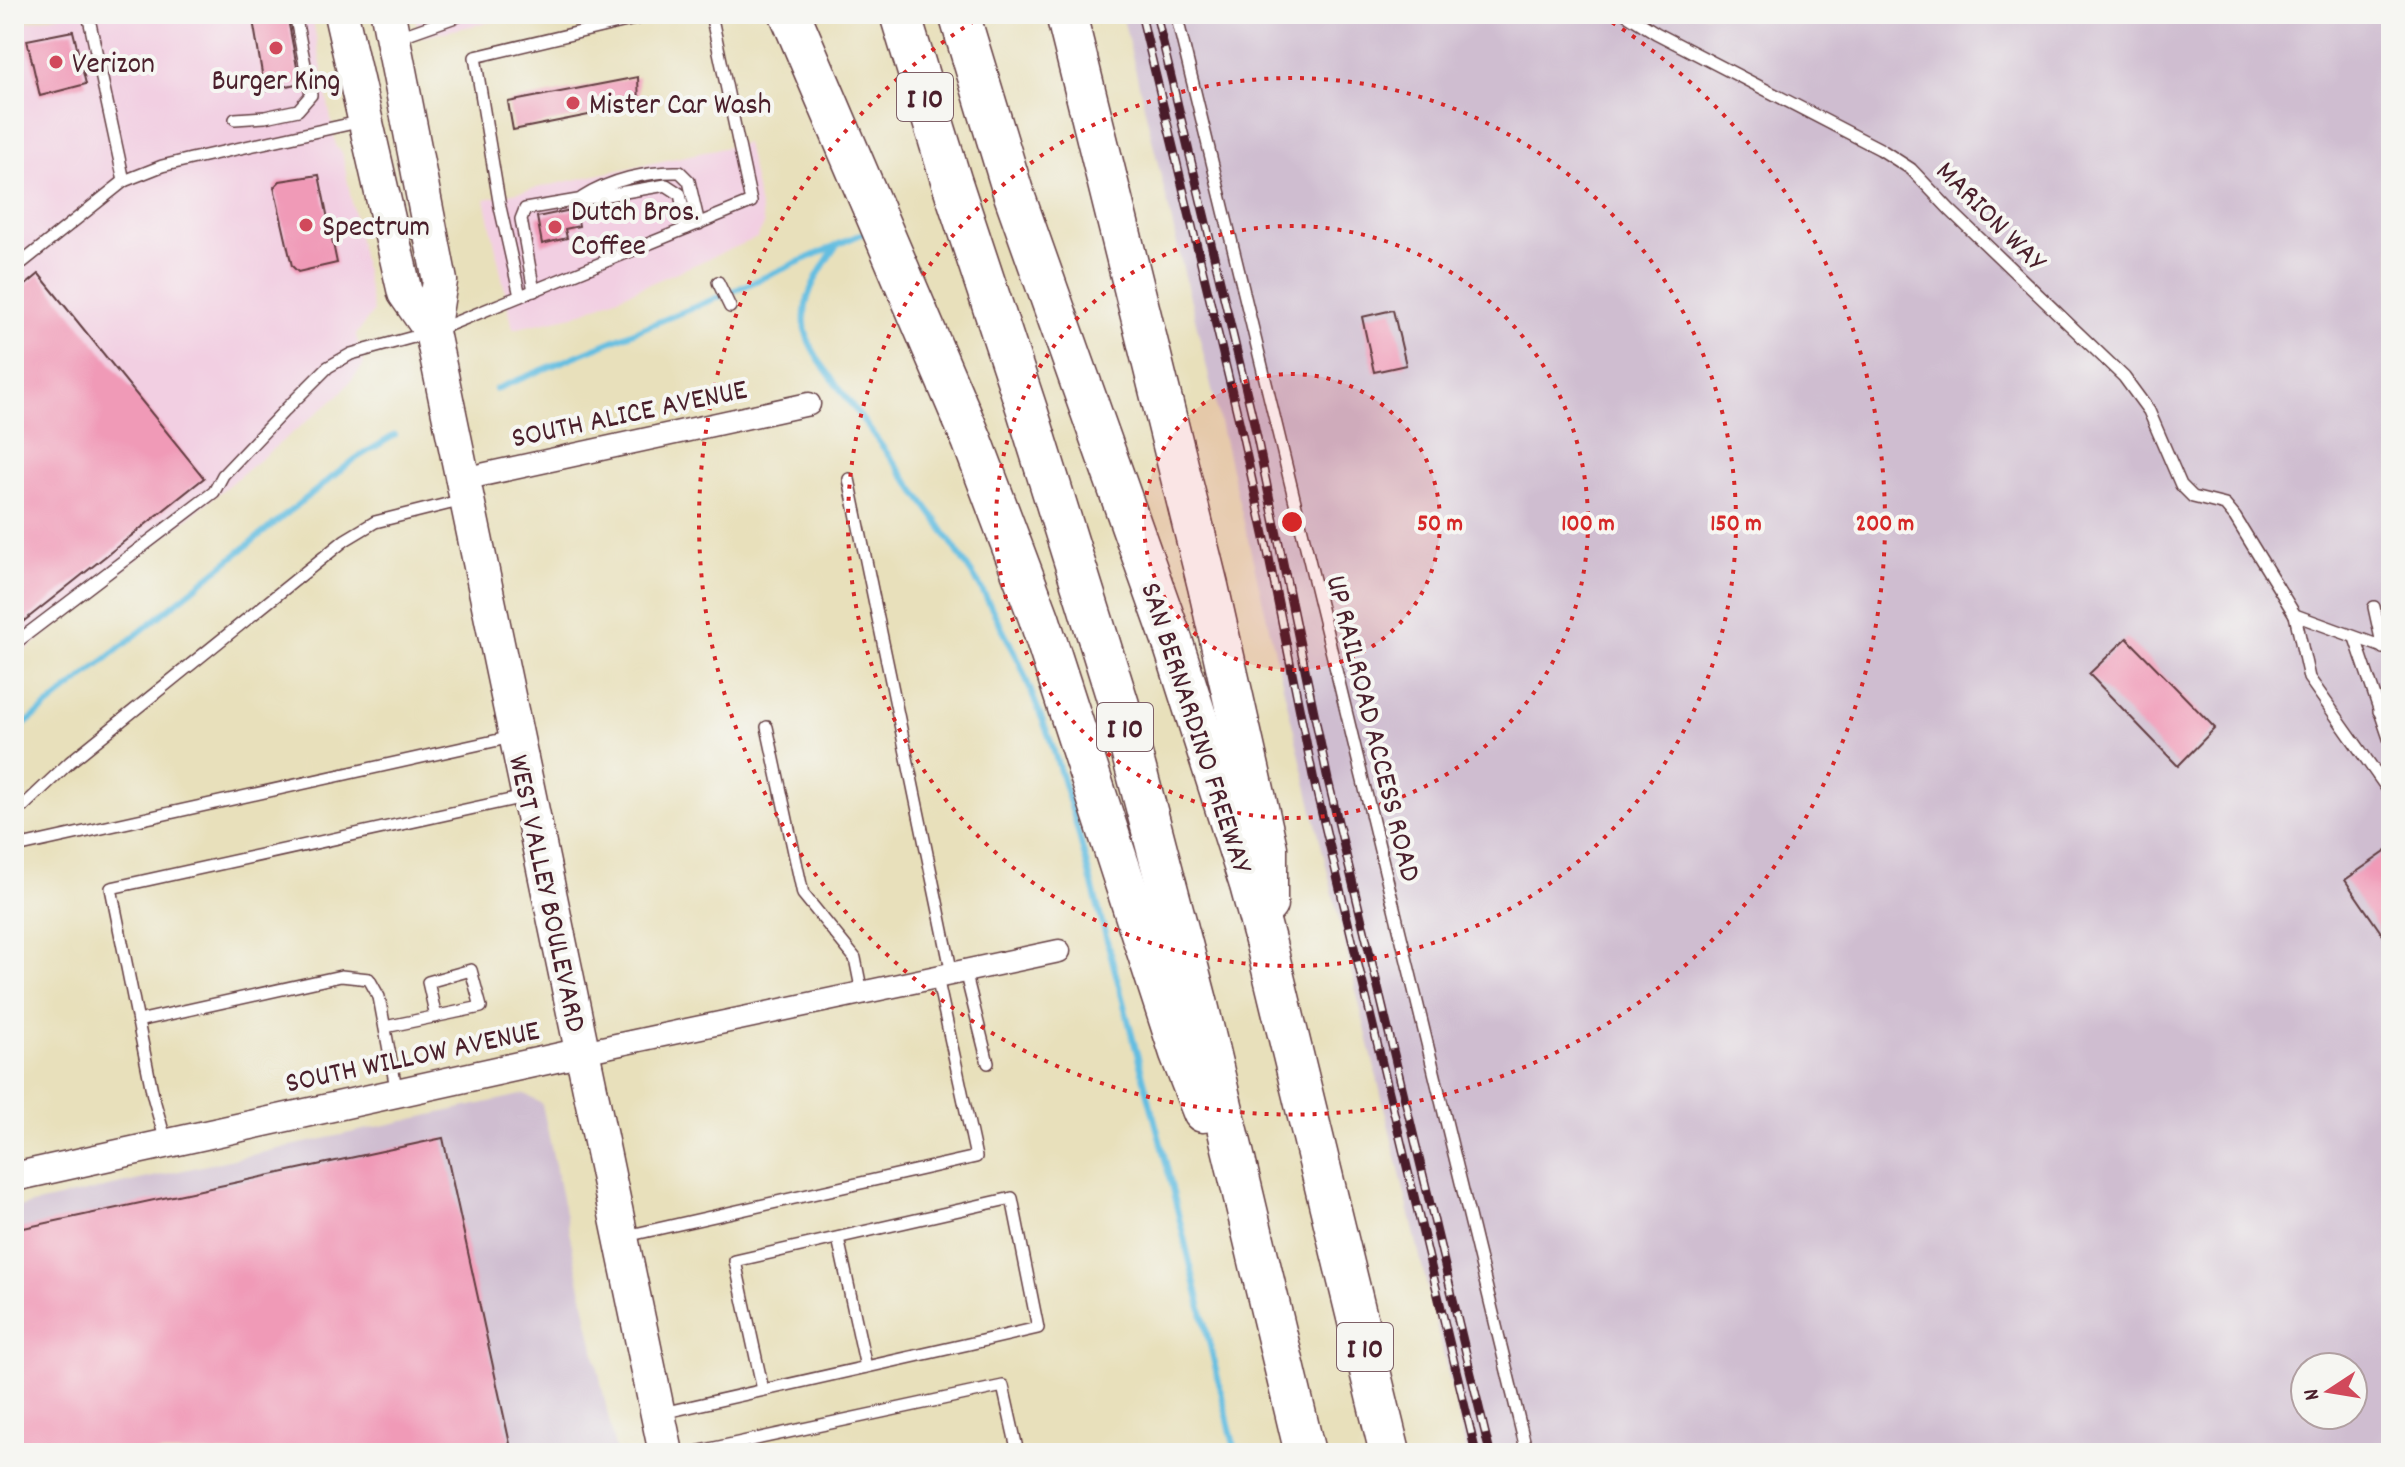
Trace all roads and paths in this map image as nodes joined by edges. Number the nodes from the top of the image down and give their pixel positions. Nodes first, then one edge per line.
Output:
1 (88, 14) edge
2 (295, 14) edge
3 (341, 14) edge
4 (464, 14) edge
5 (656, 14) edge
6 (711, 14) edge
7 (790, 14) edge
8 (900, 14) edge
9 (959, 14) edge
10 (1066, 14) edge
11 (1176, 14) edge
12 (1626, 14) edge
13 (390, 26) edge
14 (235, 119) dead end
15 (365, 121) junction
16 (124, 181) junction
17 (582, 198) junction
18 (693, 226) junction
19 (14, 269) edge
20 (718, 282) dead end
21 (534, 291) junction
22 (520, 296) junction
23 (730, 307) dead end
24 (432, 332) junction
25 (809, 404) dead end
26 (849, 479) dead end
27 (465, 489) junction
28 (2374, 607) dead end
29 (2295, 615) junction
30 (2355, 638) junction
31 (14, 644) edge
32 (2387, 649) edge
33 (2385, 710) edge
34 (767, 727) dead end
35 (516, 736) junction
36 (2391, 744) edge
37 (2391, 794) edge
38 (529, 796) junction
39 (1266, 944) junction
40 (1059, 951) dead end
41 (951, 974) junction
42 (862, 993) junction
43 (436, 1017) junction
44 (138, 1021) junction
45 (385, 1027) junction
46 (583, 1052) junction
47 (988, 1063) dead end
48 (397, 1093) junction
49 (167, 1144) junction
50 (14, 1177) edge
51 (621, 1237) junction
52 (838, 1238) junction
53 (1257, 1250) junction
54 (866, 1367) junction
55 (763, 1390) junction
56 (658, 1414) junction
57 (666, 1453) edge
58 (691, 1453) edge
59 (1018, 1453) edge
60 (1305, 1453) edge
61 (1390, 1453) edge
62 (1527, 1453) edge

1 - 16 lane
2 - 14 lane
3 - 15 main road, WEST VALLEY BOULEVARD
4 - 13 lane
5 - 22 lane
6 - 18 lane
7 - 53 highway
8 - 53 highway, I 10
9 - 39 highway, SAN BERNARDINO FREEWAY / I 10
10 - 39 highway
11 - 62 lane, UP RAILROAD ACCESS ROAD
12 - 29 lane, MARION WAY
13 - 24 main road, WEST VALLEY BOULEVARD
15 - 16 lane
15 - 24 main road, WEST VALLEY BOULEVARD
16 - 19 lane
17 - 18 lane
17 - 18 lane
17 - 21 lane
18 - 21 lane
20 - 23 lane
21 - 22 lane
22 - 24 lane
24 - 27 main road, WEST VALLEY BOULEVARD
24 - 31 lane
25 - 27 street, SOUTH ALICE AVENUE
26 - 41 lane
27 - 35 main road, WEST VALLEY BOULEVARD
27 - 35 lane
28 - 32 lane
29 - 30 lane
29 - 37 lane
30 - 32 lane
30 - 33 lane
33 - 36 lane
34 - 42 lane
35 - 38 main road, WEST VALLEY BOULEVARD
38 - 44 lane
38 - 46 main road, WEST VALLEY BOULEVARD
39 - 61 highway, SAN BERNARDINO FREEWAY / I 10
40 - 41 street, SOUTH WILLOW AVENUE
41 - 42 street, SOUTH WILLOW AVENUE
41 - 47 lane
41 - 51 lane
42 - 46 street, SOUTH WILLOW AVENUE
43 - 43 lane
43 - 45 lane
44 - 45 lane
44 - 49 lane
45 - 48 lane
46 - 48 street, SOUTH WILLOW AVENUE
46 - 51 main road, WEST VALLEY BOULEVARD
48 - 49 street, SOUTH WILLOW AVENUE
49 - 50 street, SOUTH WILLOW AVENUE
51 - 56 main road, WEST VALLEY BOULEVARD
52 - 54 lane
52 - 54 lane
52 - 55 lane
53 - 60 highway, I 10
54 - 55 lane
55 - 56 lane
56 - 57 main road, WEST VALLEY BOULEVARD
58 - 59 lane

